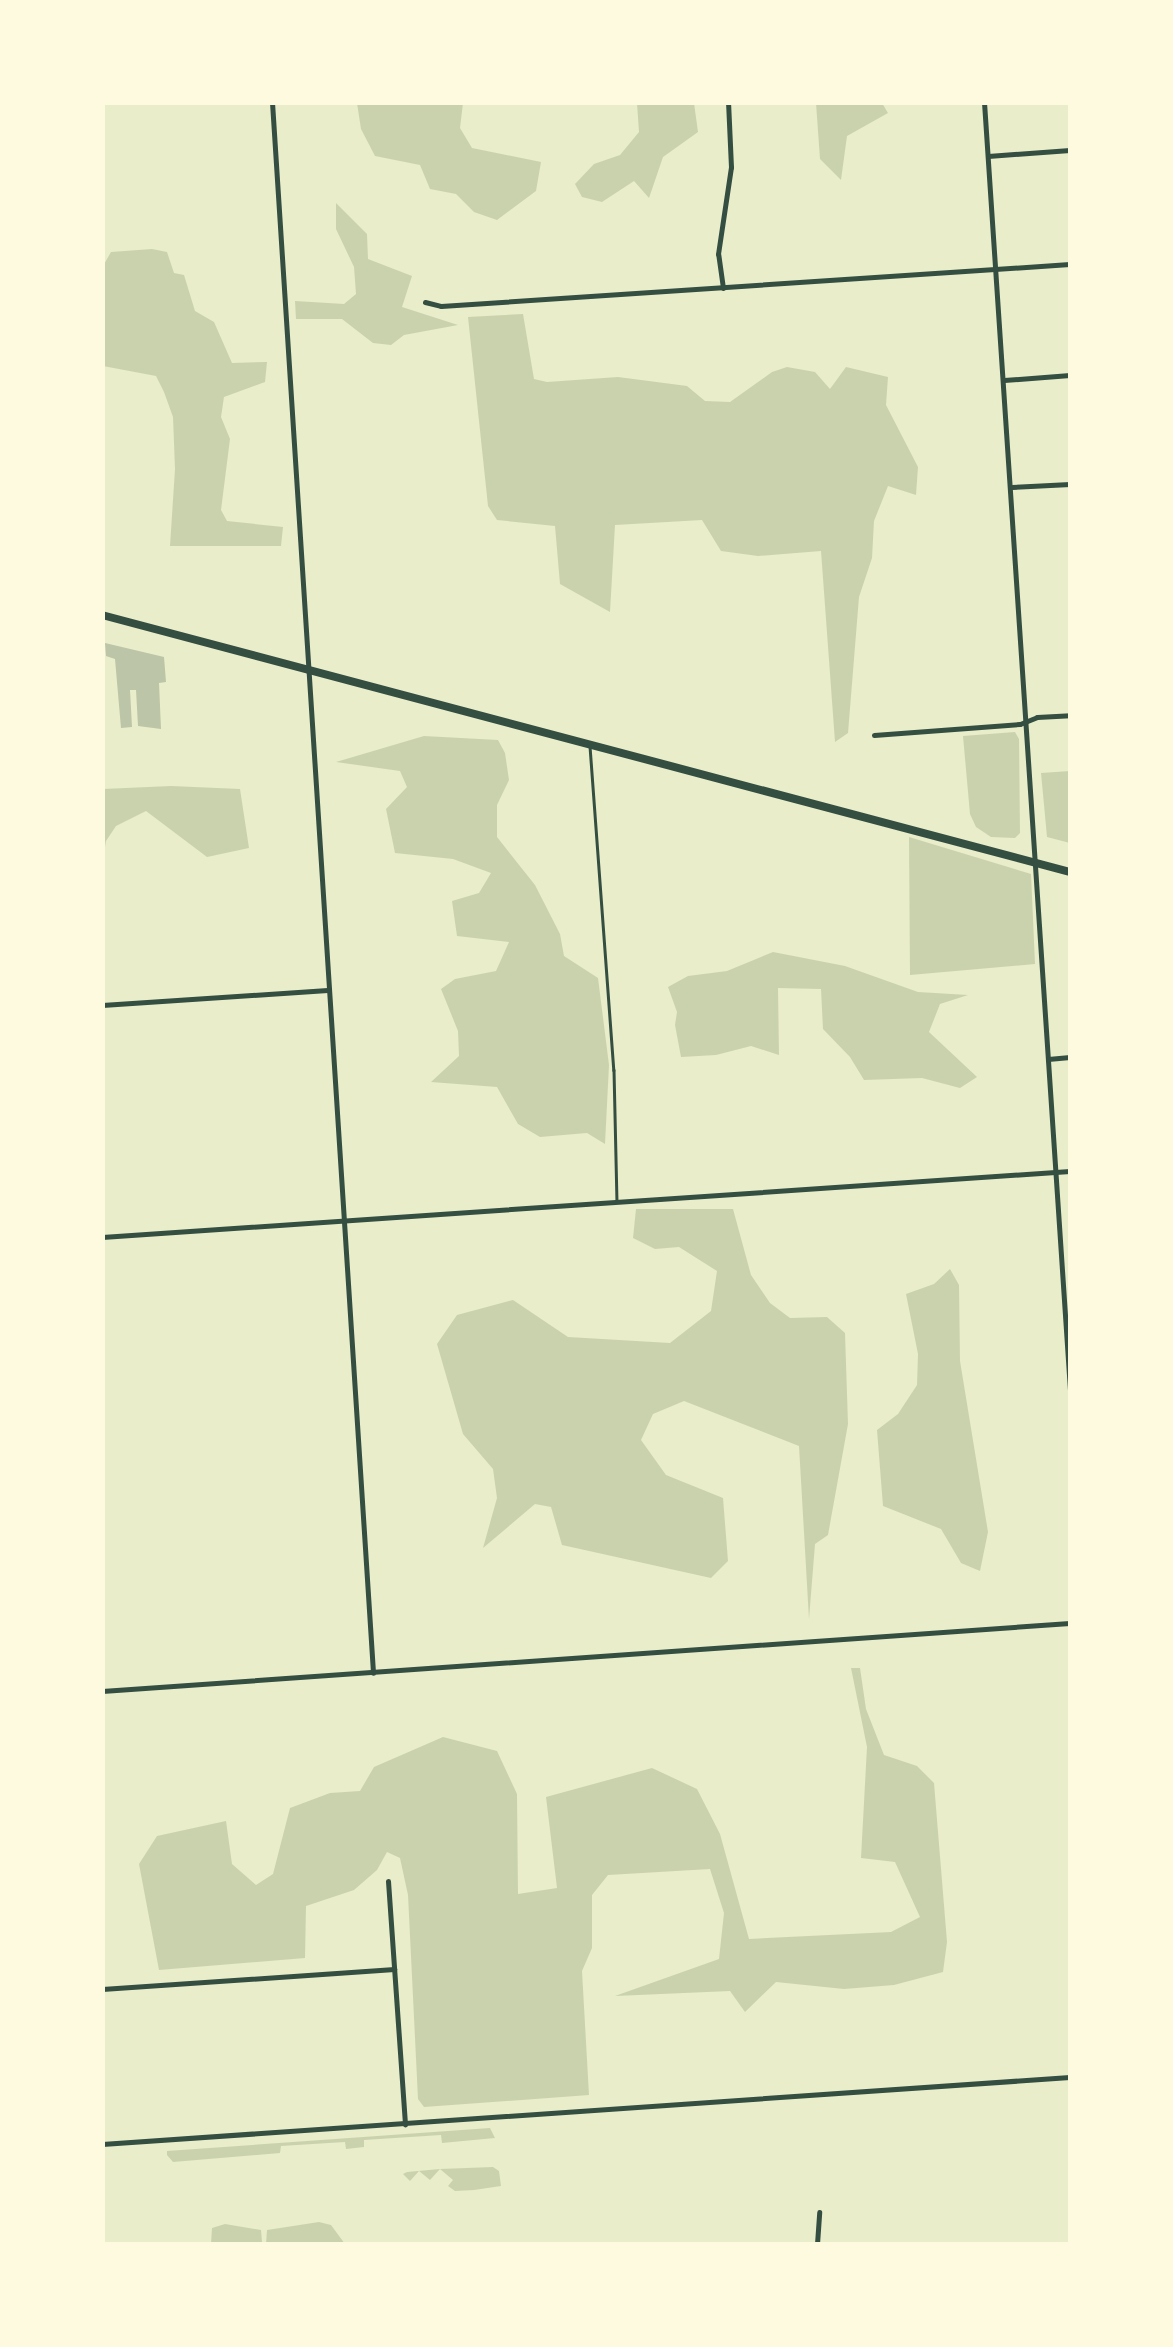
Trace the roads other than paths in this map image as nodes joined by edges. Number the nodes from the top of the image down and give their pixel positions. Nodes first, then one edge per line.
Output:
1 (272, 102) edge
2 (728, 102) edge
3 (984, 102) edge
4 (1070, 150) edge
5 (988, 156) junction
6 (1070, 264) edge
7 (996, 269) junction
8 (723, 288) junction
9 (425, 302) dead end
10 (1070, 375) edge
11 (1004, 380) junction
12 (1070, 484) edge
13 (1012, 487) junction
14 (102, 615) edge
15 (310, 670) junction
16 (1070, 715) edge
17 (1028, 721) junction
18 (874, 735) dead end
19 (590, 745) junction
20 (1036, 863) junction
21 (1070, 872) edge
22 (328, 990) junction
23 (102, 1005) edge
24 (1070, 1057) edge
25 (1048, 1059) junction
26 (1070, 1171) edge
27 (1056, 1172) junction
28 (617, 1202) junction
29 (344, 1220) junction
30 (102, 1238) edge
31 (1066, 1272) edge
32 (1070, 1392) edge
33 (1070, 1623) edge
34 (373, 1673) junction
35 (102, 1691) edge
36 (388, 1880) dead end
37 (394, 1969) junction
38 (102, 1989) edge
39 (1070, 2077) edge
40 (404, 2124) junction
41 (102, 2144) edge
42 (820, 2212) dead end
43 (817, 2244) edge

1 - 15 street
2 - 8 street
3 - 5 street
4 - 5 street
5 - 7 street
6 - 7 street
7 - 8 street
7 - 11 street
8 - 9 street
10 - 11 street
11 - 13 street
12 - 13 street
13 - 17 street
14 - 15 main road
15 - 19 main road
15 - 22 street
16 - 17 street
17 - 18 street
17 - 20 street
19 - 20 main road
19 - 28 lane
20 - 21 main road
20 - 25 street
22 - 23 street
22 - 29 street
24 - 25 street
25 - 27 street
26 - 27 street
27 - 28 street
27 - 31 street
28 - 29 street
29 - 30 street
29 - 34 street
31 - 32 street
33 - 34 street
34 - 35 street
36 - 37 street
37 - 38 street
37 - 40 street
39 - 40 street
40 - 41 street
42 - 43 street

